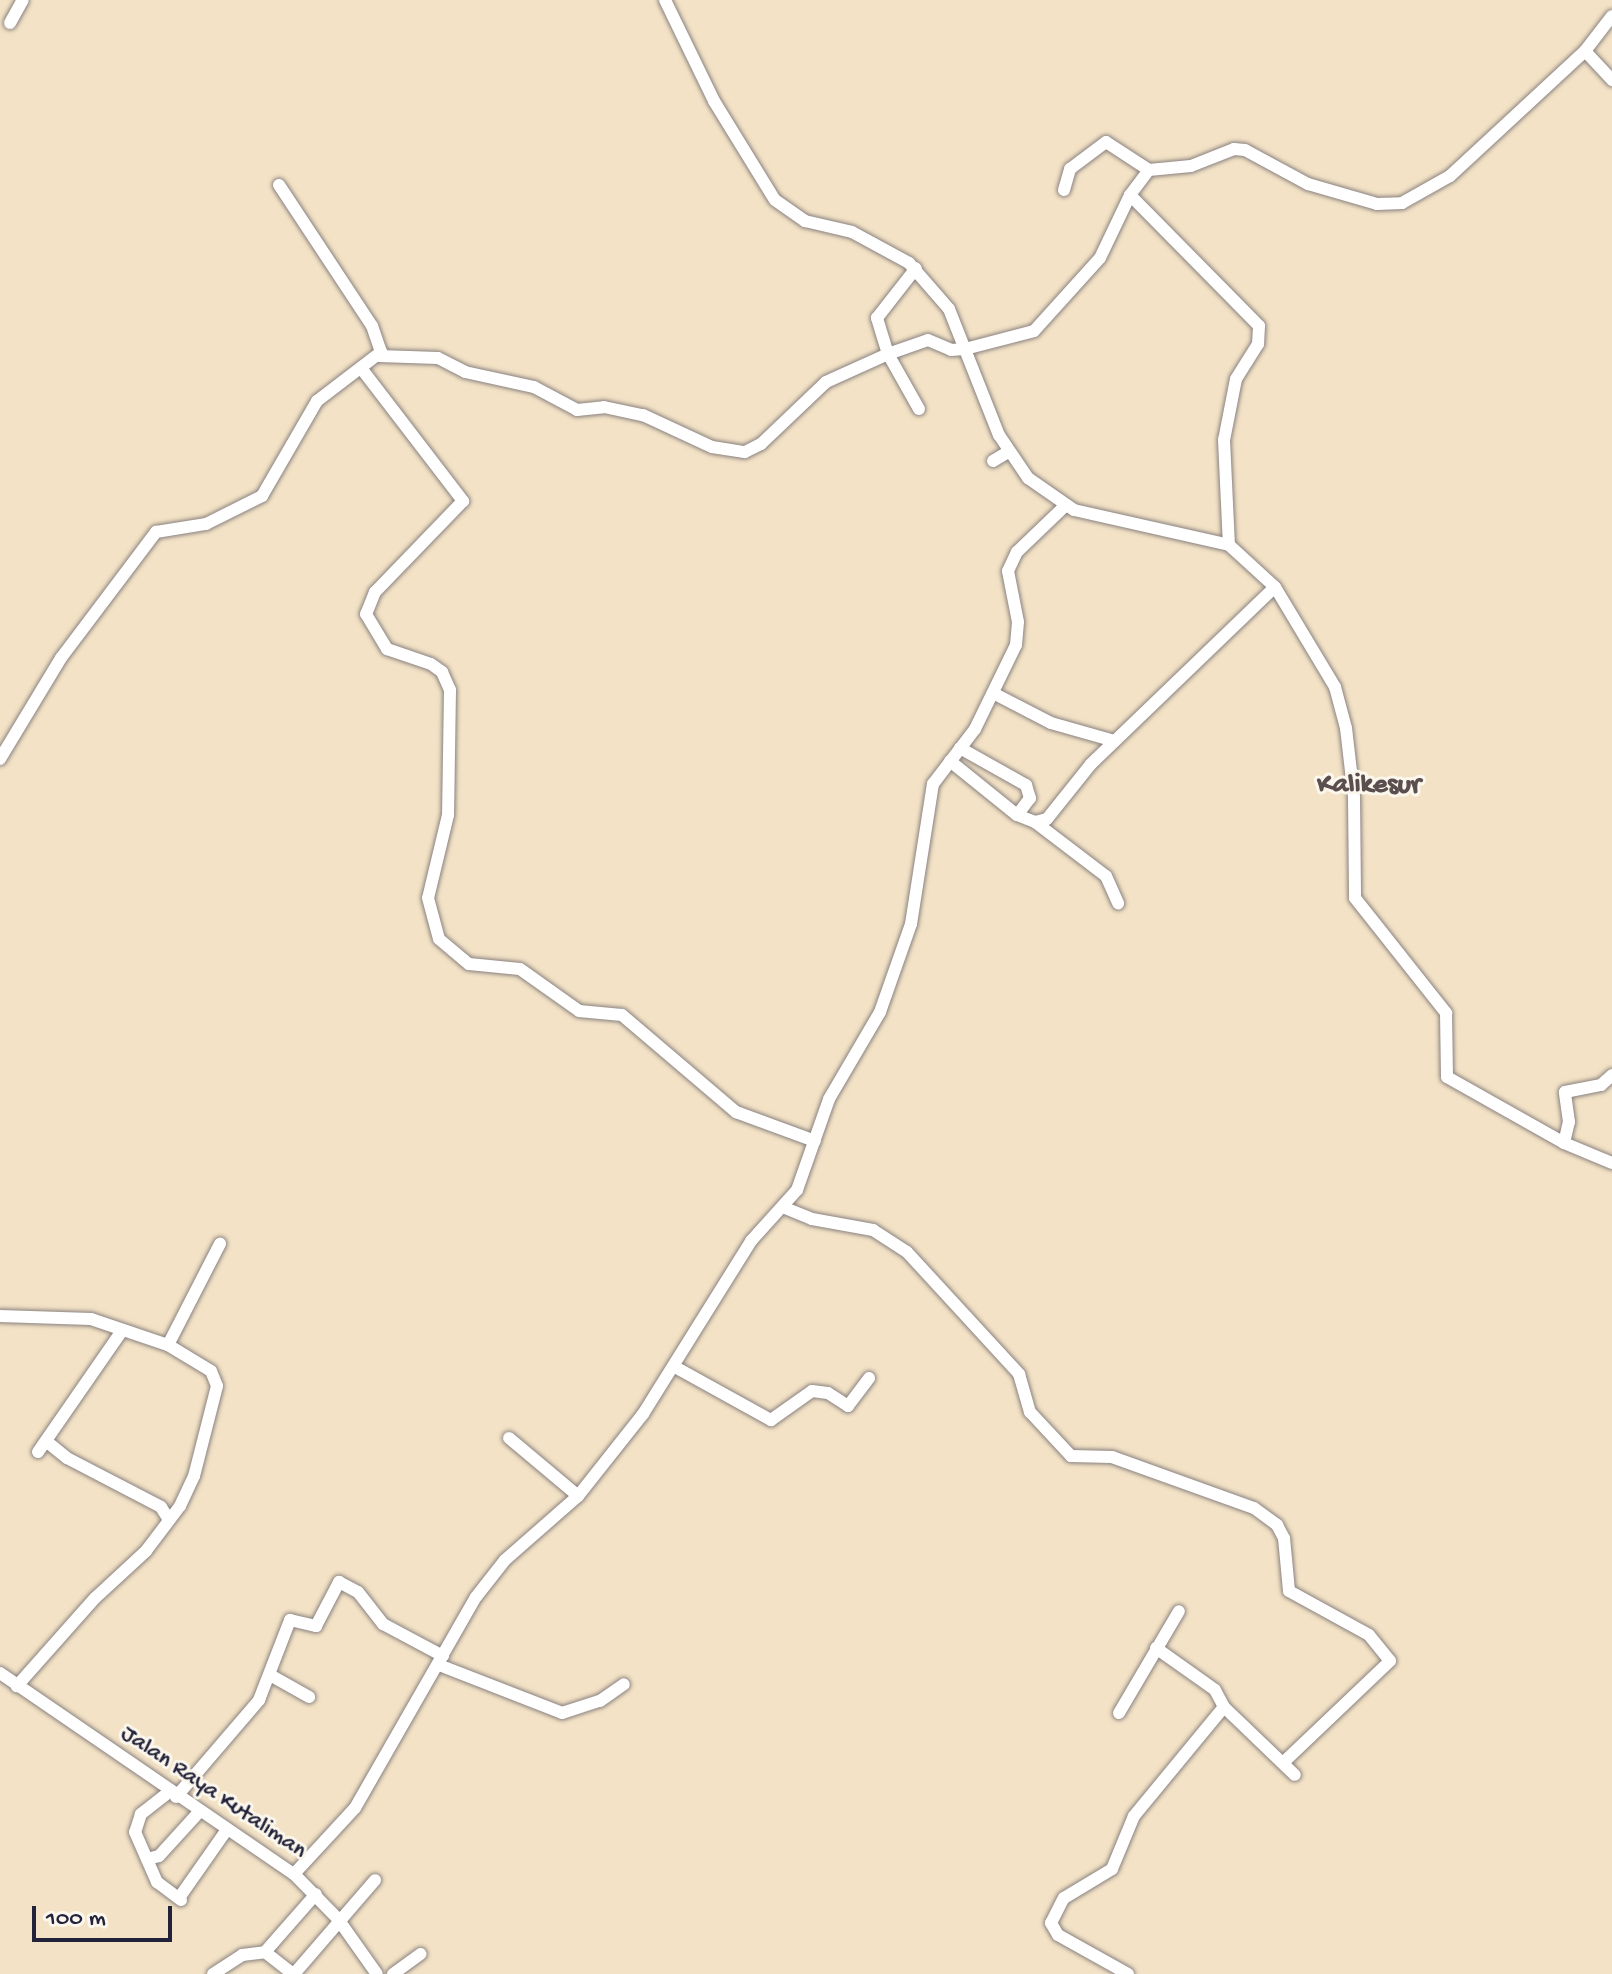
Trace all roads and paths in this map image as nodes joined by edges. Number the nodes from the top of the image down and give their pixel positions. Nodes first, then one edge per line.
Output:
1 (23, 0) edge
2 (665, 0) edge
3 (1612, 16) edge
4 (10, 23) dead end
5 (1585, 51) junction
6 (1612, 80) edge
7 (1149, 170) junction
8 (279, 185) dead end
9 (1064, 190) dead end
10 (1130, 195) junction
11 (916, 268) junction
12 (965, 349) junction
13 (888, 354) junction
14 (379, 356) junction
15 (361, 368) junction
16 (919, 409) dead end
17 (1008, 452) junction
18 (993, 461) dead end
19 (1065, 506) junction
20 (1229, 545) junction
21 (1275, 587) junction
22 (993, 693) junction
23 (1114, 741) junction
24 (960, 748) junction
25 (0, 759) edge
26 (950, 761) junction
27 (1017, 815) junction
28 (1035, 822) junction
29 (1118, 903) dead end
30 (1612, 1075) edge
31 (815, 1141) junction
32 (1564, 1143) junction
33 (1612, 1163) edge
34 (785, 1208) junction
35 (220, 1244) dead end
36 (0, 1316) edge
37 (121, 1332) junction
38 (168, 1345) junction
39 (675, 1367) junction
40 (869, 1378) dead end
41 (509, 1438) dead end
42 (578, 1496) junction
43 (169, 1520) junction
44 (1179, 1611) dead end
45 (1156, 1648) junction
46 (441, 1660) junction
47 (0, 1673) edge
48 (270, 1675) junction
49 (624, 1684) dead end
50 (17, 1686) junction
51 (309, 1697) dead end
52 (1224, 1707) junction
53 (1119, 1713) dead end
54 (1284, 1762) junction
55 (1295, 1775) dead end
56 (173, 1794) junction
57 (199, 1812) junction
58 (226, 1831) junction
59 (147, 1859) junction
60 (294, 1874) junction
61 (375, 1880) dead end
62 (316, 1894) junction
63 (338, 1919) junction
64 (265, 1952) junction
65 (421, 1954) dead end
66 (213, 1974) edge
67 (293, 1974) edge
68 (377, 1974) edge
69 (393, 1974) edge
70 (1128, 1974) edge

1 - 4 street
2 - 11 street
3 - 5 street
5 - 6 street
5 - 7 street
7 - 9 street
7 - 10 street
8 - 14 street
10 - 12 street
10 - 20 street
11 - 12 street
11 - 13 street
12 - 13 street
12 - 17 street
13 - 14 street
13 - 16 street
14 - 15 street
15 - 25 street
15 - 31 street
17 - 18 street
17 - 19 street
19 - 20 street
19 - 22 street
20 - 21 street
21 - 23 street
21 - 32 street
22 - 23 street
22 - 24 street
23 - 28 street
24 - 26 street
24 - 27 street
26 - 27 street
26 - 31 street
27 - 28 street
28 - 29 street
30 - 32 street
31 - 34 street
32 - 33 street
34 - 39 street
34 - 54 street
35 - 38 street
36 - 37 street
37 - 38 street
37 - 43 street
38 - 43 street
39 - 40 street
39 - 42 street
41 - 42 street
42 - 46 street
43 - 50 street
44 - 45 street
45 - 52 street
45 - 53 street
46 - 48 street
46 - 49 street
46 - 60 street
47 - 50 street, Jalan Raya Kutaliman
48 - 51 street
48 - 56 street
50 - 56 street, Jalan Raya Kutaliman
52 - 54 street
52 - 70 street
54 - 55 street
56 - 57 street, Jalan Raya Kutaliman
56 - 59 street
57 - 58 street, Jalan Raya Kutaliman
57 - 59 street
58 - 59 street
58 - 60 street, Jalan Raya Kutaliman
60 - 62 street, Jalan Raya Kutaliman
61 - 63 street
62 - 63 street, Jalan Raya Kutaliman
62 - 64 street
63 - 67 street
63 - 68 street, Jalan Raya Kutaliman
64 - 66 street
64 - 67 street
65 - 69 street

